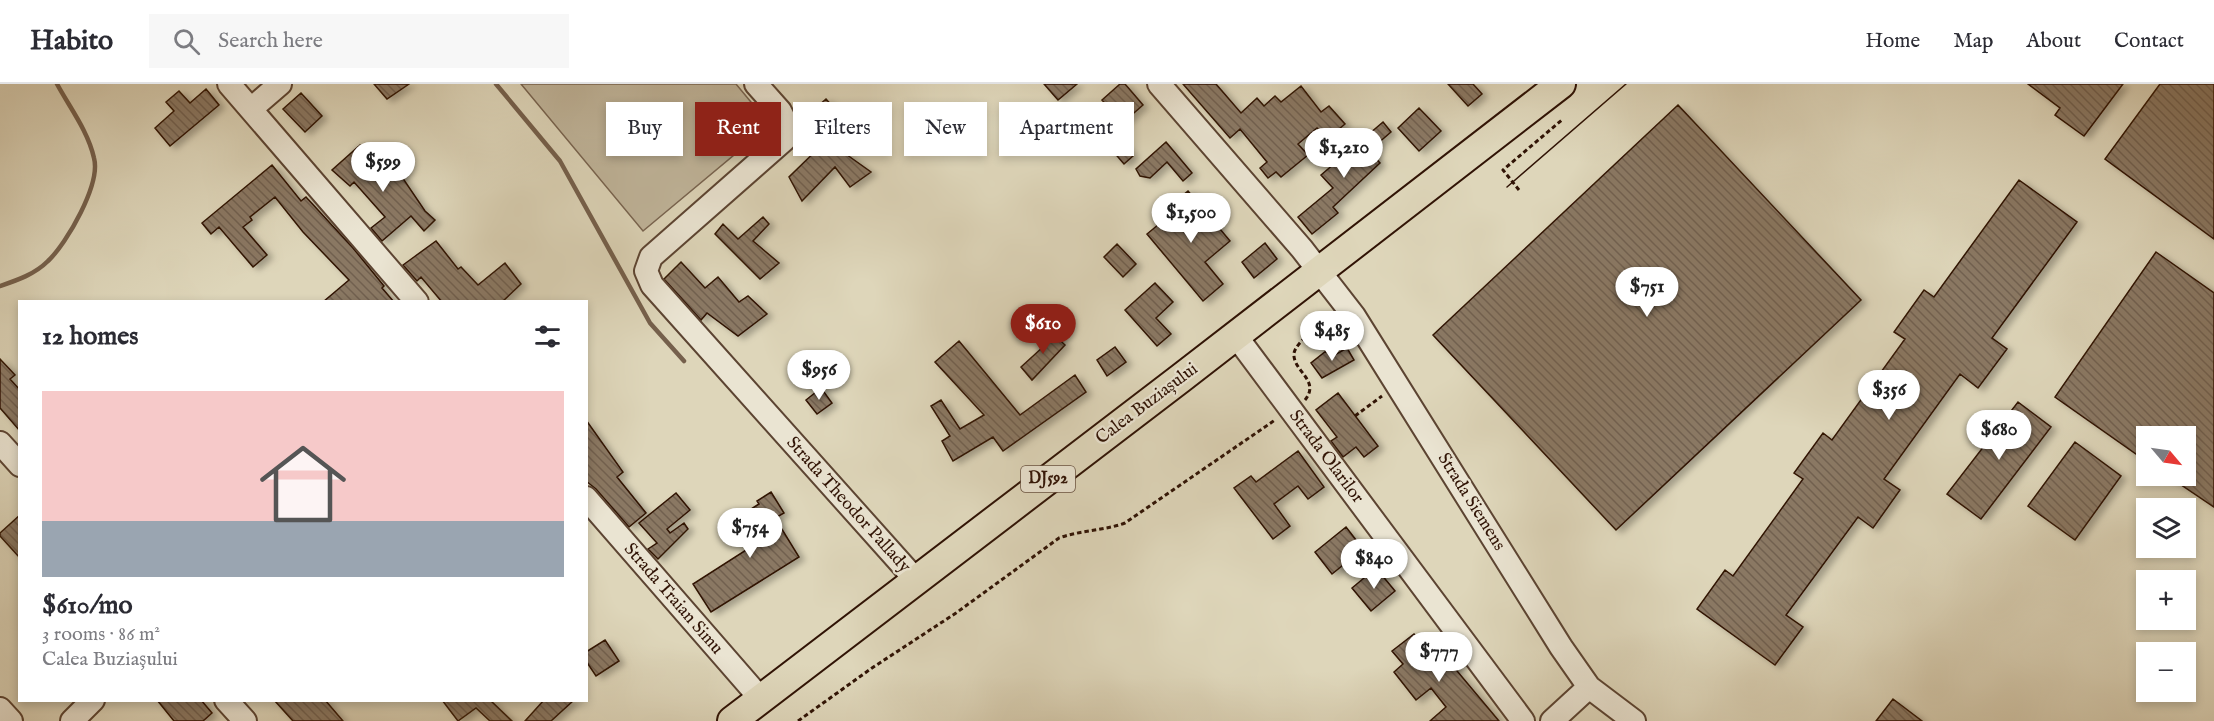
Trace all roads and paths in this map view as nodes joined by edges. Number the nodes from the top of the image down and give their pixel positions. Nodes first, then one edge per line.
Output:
1 (229, 84) edge
2 (279, 84) edge
3 (756, 84) edge
4 (1159, 84) edge
5 (1562, 84) edge
6 (251, 109) junction
7 (1563, 119) dead end
8 (1519, 190) dead end
9 (1320, 271) junction
10 (415, 300) edge
11 (1334, 312) dead end
12 (1236, 336) junction
13 (1397, 385) junction
14 (1290, 409) junction
15 (1355, 416) dead end
16 (0, 443) edge
17 (18, 463) edge
18 (588, 500) edge
19 (915, 579) junction
20 (1589, 687) junction
21 (760, 699) junction
22 (91, 702) edge
23 (228, 702) edge
24 (0, 709) edge
25 (11, 721) edge
26 (72, 721) edge
27 (245, 721) edge
28 (732, 721) edge
29 (798, 721) edge
30 (1523, 721) edge
31 (1552, 721) edge
32 (1635, 721) edge

1 - 6 street
2 - 6 street
3 - 19 street, Strada Theodor Pallady
4 - 9 street, Strada Siemens
5 - 9 main road, Calea Buziașului / DJ592
6 - 10 street
7 - 8 path
9 - 12 main road, Calea Buziașului / DJ592
9 - 13 street, Strada Siemens
11 - 14 path
12 - 14 street, Strada Olarilor
12 - 19 main road, Calea Buziașului / DJ592
13 - 15 path
13 - 20 street, Strada Siemens
14 - 29 path
14 - 30 street, Strada Olarilor
16 - 17 street
18 - 21 street, Strada Traian Simu
19 - 21 main road, Calea Buziașului / DJ592
20 - 31 street
20 - 32 street, Strada Siemens
21 - 28 main road, Calea Buziașului / DJ592
22 - 26 street
23 - 27 street
24 - 25 street

